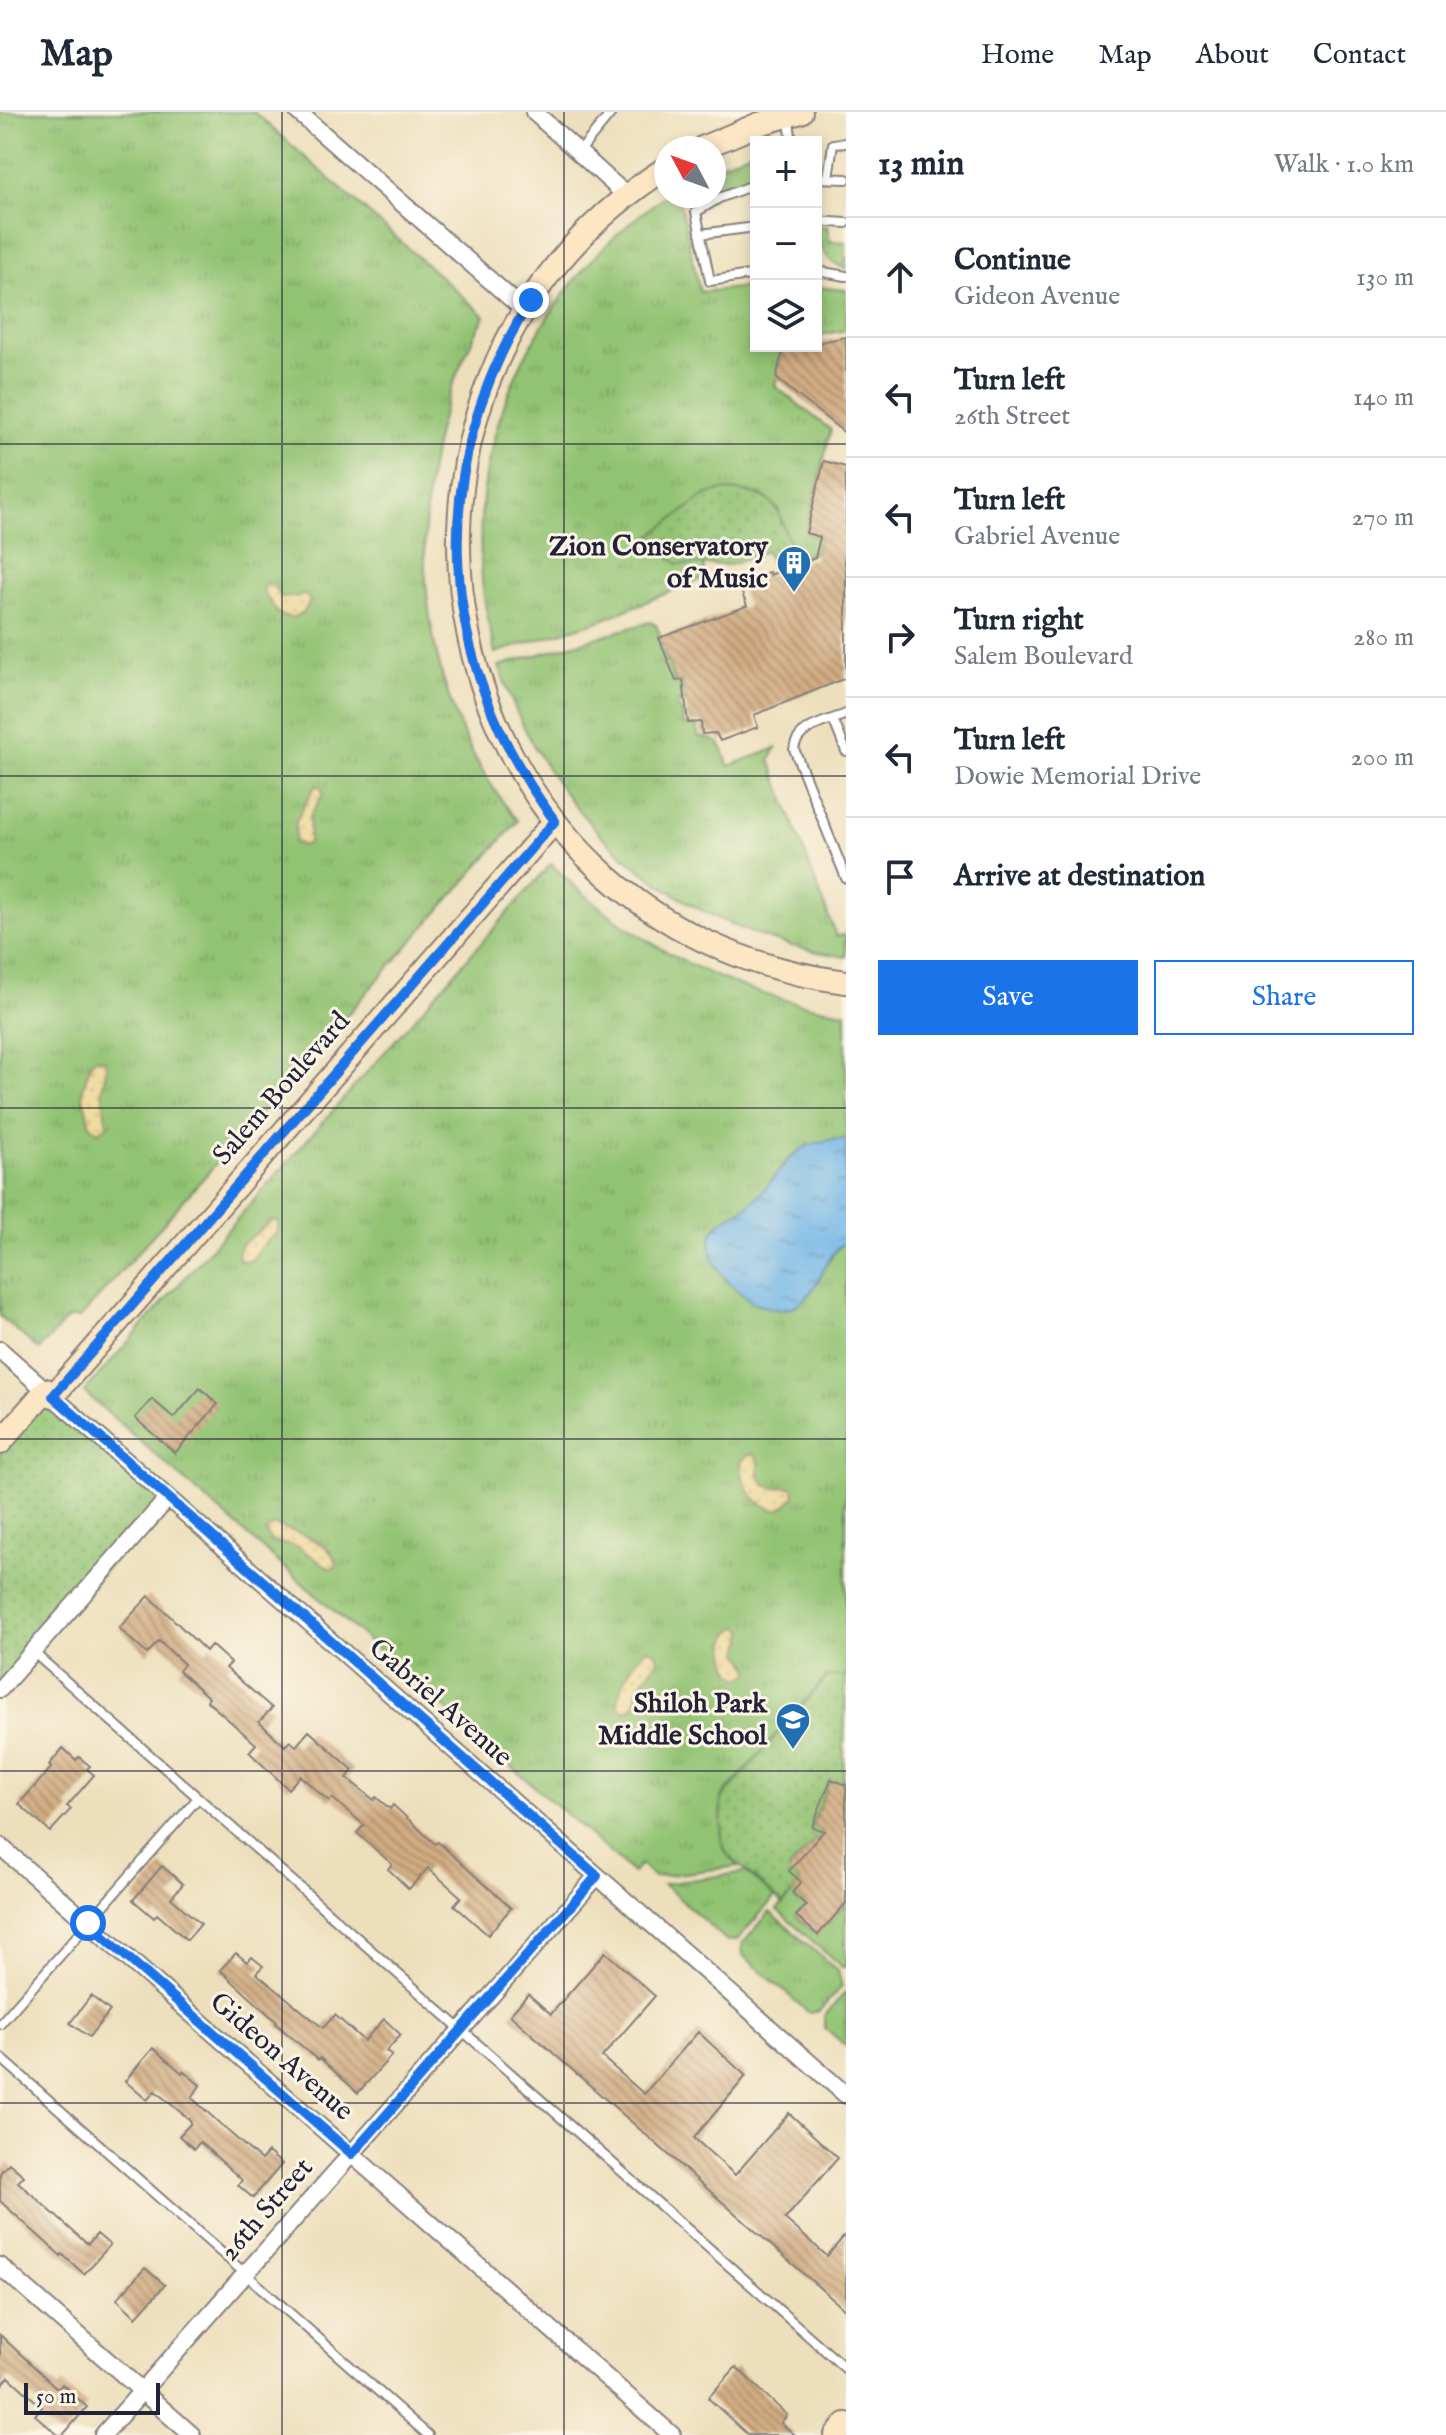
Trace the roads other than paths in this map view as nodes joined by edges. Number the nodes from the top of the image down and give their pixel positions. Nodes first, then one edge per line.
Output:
1 (298, 112) edge
2 (534, 112) edge
3 (612, 112) edge
4 (795, 114) edge
5 (793, 136) edge
6 (726, 138) edge
7 (846, 143) edge
8 (579, 152) junction
9 (654, 177) edge
10 (822, 178) edge
11 (828, 178) junction
12 (846, 179) edge
13 (750, 186) edge
14 (627, 196) junction
15 (822, 221) edge
16 (846, 223) edge
17 (750, 228) edge
18 (700, 234) junction
19 (822, 270) edge
20 (750, 275) edge
21 (846, 276) edge
22 (524, 310) junction
23 (846, 714) edge
24 (833, 719) junction
25 (846, 751) edge
26 (555, 821) junction
27 (846, 878) edge
28 (846, 982) edge
29 (0, 1350) edge
30 (50, 1393) junction
31 (0, 1443) edge
32 (168, 1498) junction
33 (33, 1652) junction
34 (0, 1689) edge
35 (198, 1798) junction
36 (0, 1846) edge
37 (597, 1876) junction
38 (88, 1923) junction
39 (0, 2024) edge
40 (460, 2030) junction
41 (0, 2057) edge
42 (846, 2095) edge
43 (352, 2154) junction
44 (0, 2266) edge
45 (246, 2274) junction
46 (846, 2369) edge
47 (142, 2391) junction
48 (846, 2424) edge
49 (103, 2435) edge
50 (192, 2435) edge
51 (428, 2435) edge
52 (672, 2435) edge
53 (836, 2435) edge

1 - 22 street
2 - 8 street
3 - 8 lane
4 - 5 lane
4 - 6 street
7 - 11 lane
8 - 14 street
9 - 14 street
10 - 11 lane
11 - 12 lane
13 - 18 lane
14 - 22 street
15 - 16 lane
17 - 18 lane
18 - 20 lane
19 - 21 lane
22 - 26 street
23 - 24 lane
24 - 25 lane
24 - 27 lane
26 - 28 street
26 - 30 street, Salem Boulevard
29 - 30 street, Gabriel Avenue
30 - 31 street, Salem Boulevard
30 - 32 street, Gabriel Avenue
32 - 33 street
32 - 37 street, Gabriel Avenue
33 - 34 street
33 - 35 lane
35 - 38 lane
35 - 40 lane
36 - 38 street, Gideon Avenue
37 - 40 street, 26th Street
37 - 42 street, Gabriel Avenue
38 - 39 lane
38 - 43 street, Gideon Avenue
40 - 43 street, 26th Street
40 - 46 lane
41 - 45 lane
43 - 45 street, 26th Street
43 - 52 street, Gideon Avenue
44 - 47 street
45 - 47 street, 26th Street
45 - 51 lane
47 - 49 street, 26th Street
47 - 50 street
48 - 53 street

